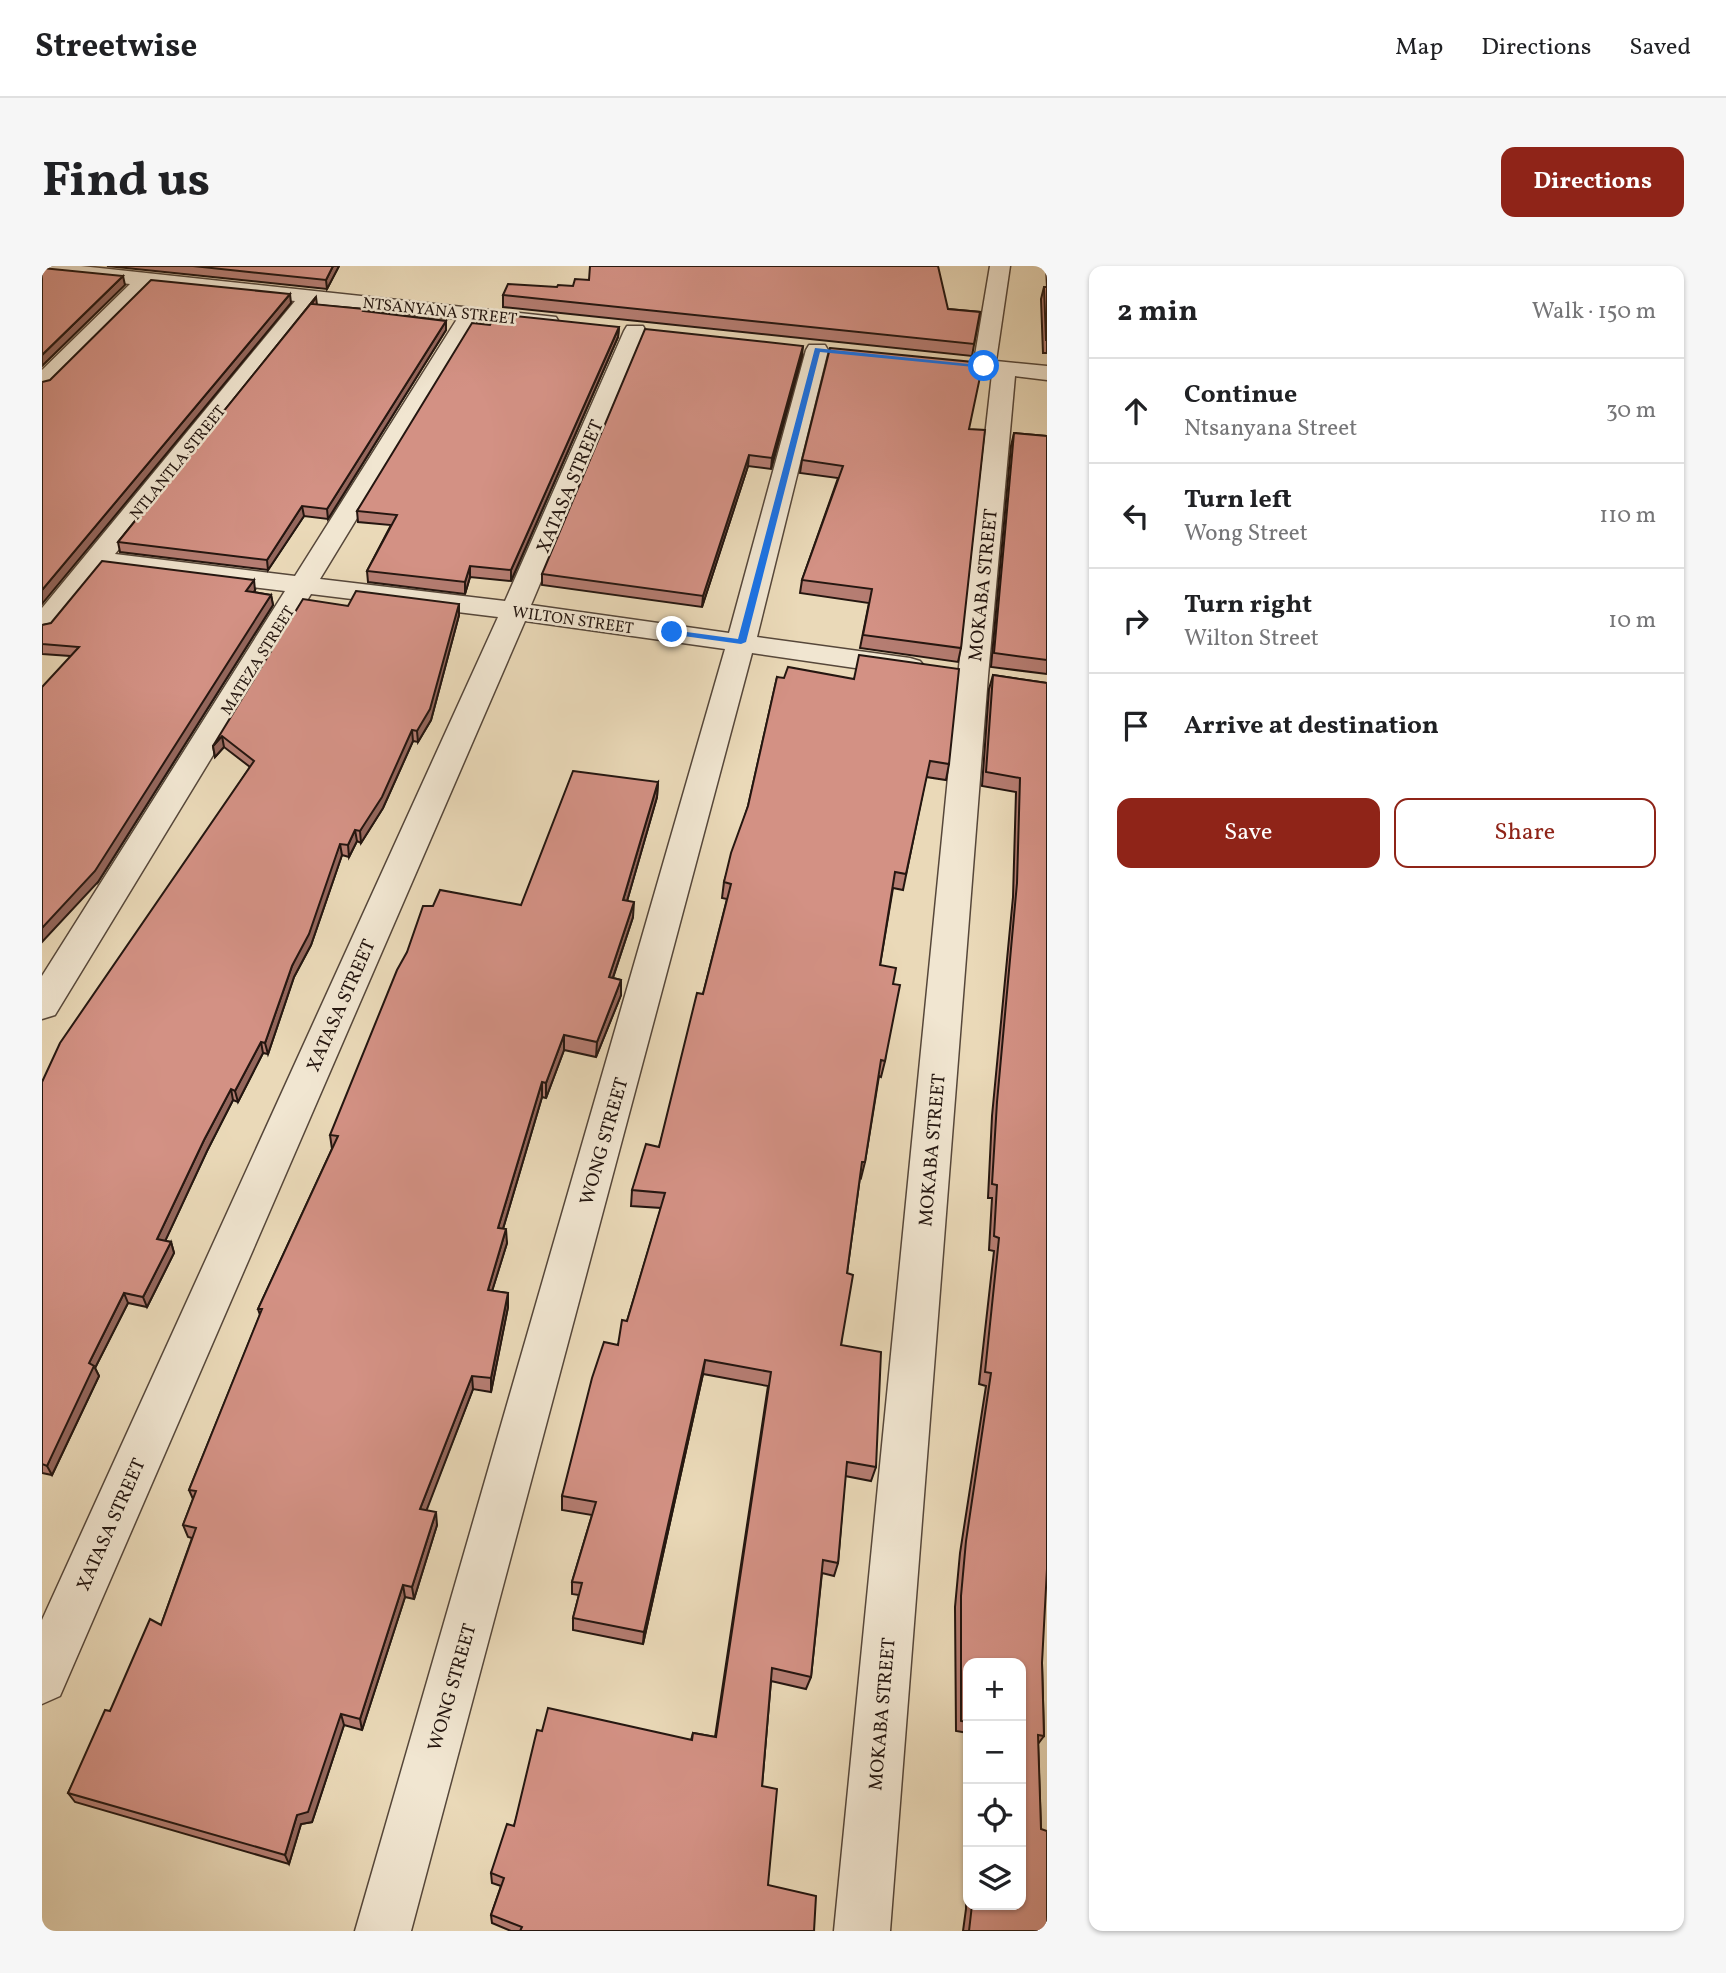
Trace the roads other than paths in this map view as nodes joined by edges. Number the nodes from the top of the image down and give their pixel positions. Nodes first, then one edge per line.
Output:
1 (1000, 266) edge
2 (42, 268) edge
3 (147, 279) junction
4 (310, 297) junction
5 (471, 313) junction
6 (567, 324) edge
7 (635, 331) dead end
8 (813, 349) dead end
9 (956, 364) edge
10 (994, 368) junction
11 (1047, 373) edge
12 (42, 383) edge
13 (98, 560) junction
14 (304, 585) junction
15 (515, 611) junction
16 (42, 626) edge
17 (741, 642) junction
18 (962, 675) junction
19 (42, 1006) edge
20 (42, 1678) edge
21 (383, 1931) edge
22 (862, 1931) edge

1 - 10 street, MOKABA STREET
2 - 3 street, NTSANYANA STREET
3 - 4 street, NTSANYANA STREET
3 - 12 street
4 - 5 street, NTSANYANA STREET
4 - 13 street, NTLANTLA STREET
5 - 6 street, NTSANYANA STREET
5 - 14 street, MATEZA STREET
7 - 15 street, XATASA STREET
8 - 17 street, WONG STREET
9 - 10 street
10 - 11 street
10 - 18 street, MOKABA STREET
13 - 14 street, WILTON STREET
13 - 16 street, NTLANTLA STREET
14 - 15 street, WILTON STREET
14 - 19 street, MATEZA STREET
15 - 17 street, WILTON STREET
15 - 20 street, XATASA STREET
17 - 18 street, WILTON STREET
17 - 21 street, WONG STREET
18 - 22 street, MOKABA STREET

